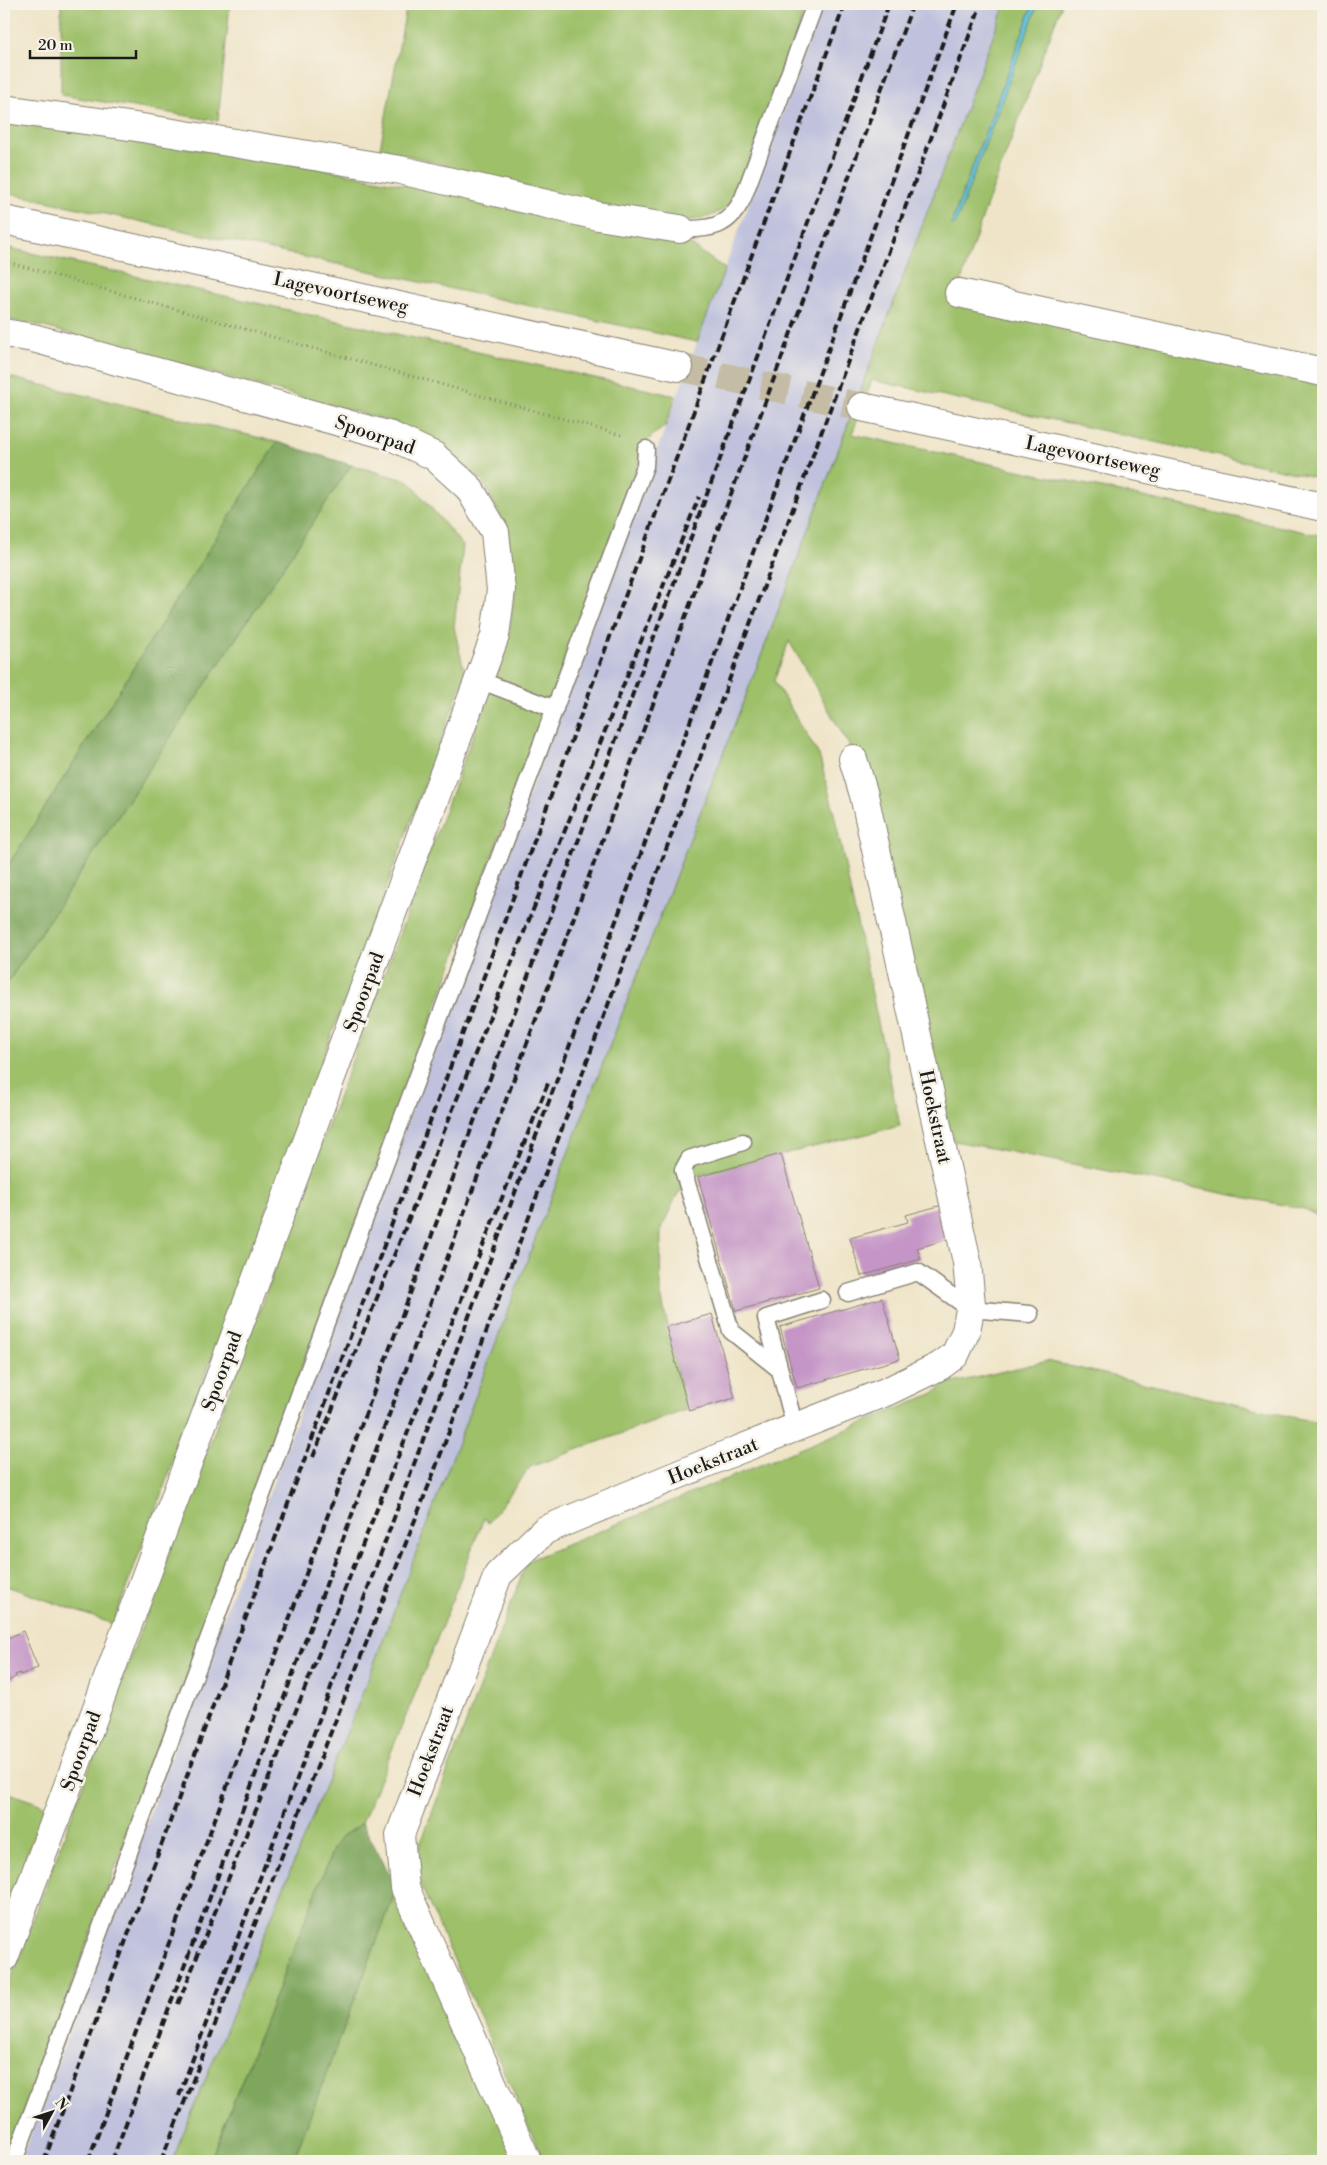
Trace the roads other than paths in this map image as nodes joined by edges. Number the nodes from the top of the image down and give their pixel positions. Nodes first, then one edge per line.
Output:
1 (815, 4) edge
2 (4, 109) edge
3 (4, 220) edge
4 (680, 229) joint
5 (959, 293) dead end
6 (4, 334) edge
7 (679, 367) tunnel mouth
8 (1323, 372) edge
9 (862, 407) tunnel mouth
10 (646, 449) dead end
11 (1323, 507) edge
12 (479, 680) junction
13 (554, 709) junction
14 (853, 759) dead end
15 (743, 1142) dead end
16 (848, 1293) dead end
17 (822, 1300) dead end
18 (970, 1310) junction
19 (1030, 1314) dead end
20 (780, 1370) junction
21 (795, 1427) junction
22 (4, 1958) edge
23 (14, 2161) edge
24 (527, 2161) edge

1 - 4 lane
2 - 4 street
3 - 7 street, Lagevoortseweg
5 - 8 street
6 - 12 street, Spoorpad
9 - 11 street, Lagevoortseweg
10 - 13 lane
12 - 13 lane
12 - 22 street, Spoorpad
13 - 23 lane
14 - 18 street, Hoekstraat
15 - 20 lane
16 - 18 lane
17 - 20 lane
18 - 19 lane
18 - 21 street, Hoekstraat
20 - 21 lane
21 - 24 street, Hoekstraat

